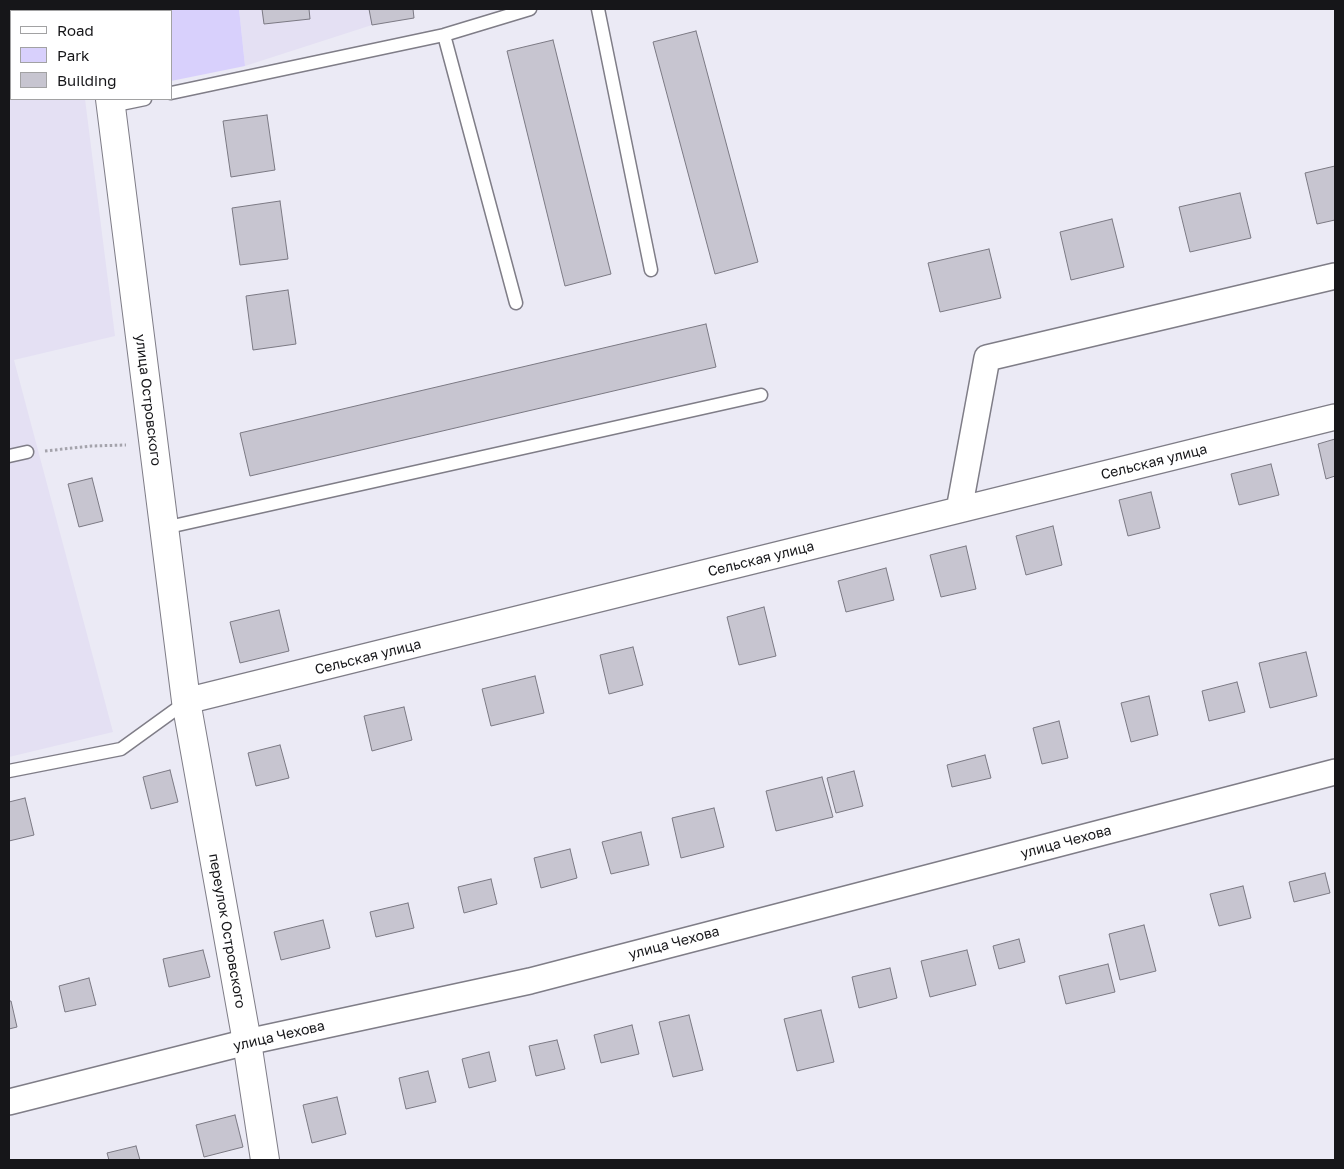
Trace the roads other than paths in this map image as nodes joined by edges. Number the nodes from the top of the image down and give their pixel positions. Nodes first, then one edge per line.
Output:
1 (530, 9) edge
2 (598, 9) edge
3 (444, 36) junction
4 (172, 93) edge
5 (134, 100) edge
6 (111, 102) edge
7 (651, 270) dead end
8 (1335, 276) edge
9 (516, 303) dead end
10 (761, 395) dead end
11 (1335, 417) edge
12 (27, 452) road end
13 (9, 456) edge
14 (959, 510) junction
15 (164, 528) junction
16 (186, 701) junction
17 (9, 771) edge
18 (1335, 772) edge
19 (247, 1042) junction
20 (9, 1102) edge
21 (265, 1160) edge

1 - 3 lane
2 - 7 lane
3 - 4 lane
3 - 9 lane
5 - 6 lane
6 - 15 street, улица Островского
8 - 14 street
10 - 15 lane
11 - 14 street, Сельская улица
12 - 13 lane
14 - 16 street, Сельская улица
15 - 16 street, улица Островского
16 - 17 lane
16 - 19 street, переулок Островского
18 - 19 street, улица Чехова
19 - 20 street, улица Чехова
19 - 21 street, переулок Островского

